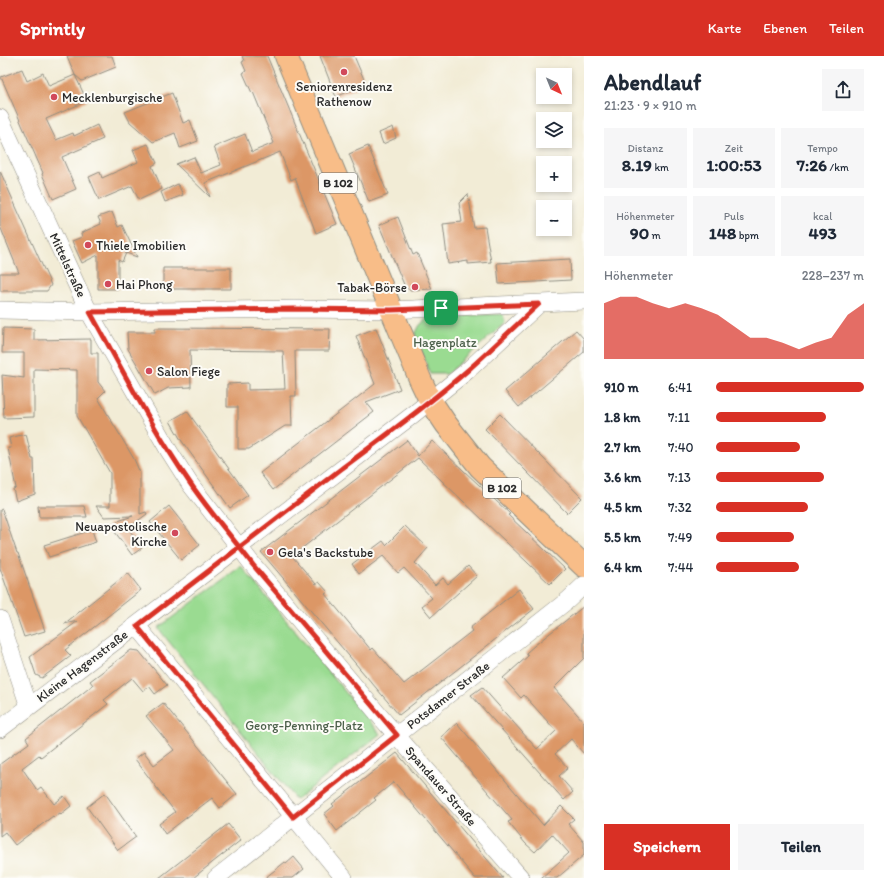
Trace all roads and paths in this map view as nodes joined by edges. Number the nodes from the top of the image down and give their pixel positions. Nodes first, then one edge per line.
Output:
1 (286, 56) edge
2 (0, 118) edge
3 (584, 301) edge
4 (539, 304) junction
5 (0, 310) edge
6 (391, 310) junction
7 (90, 312) junction
8 (430, 400) junction
9 (239, 547) junction
10 (584, 566) edge
11 (584, 585) edge
12 (0, 619) edge
13 (137, 626) junction
14 (29, 707) junction
15 (0, 729) edge
16 (397, 735) junction
17 (293, 817) junction
18 (216, 878) edge
19 (344, 878) edge
20 (521, 878) edge

1 - 6 main road, B 102
2 - 7 street, Mittelstraße
3 - 4 street
4 - 6 street
4 - 8 street, Kleine Hagenstraße
5 - 7 street
6 - 7 street
6 - 8 main road, B 102
7 - 9 street, Mittelstraße
8 - 9 street, Kleine Hagenstraße
8 - 10 main road, B 102
9 - 13 street, Kleine Hagenstraße
9 - 16 street, Spandauer Straße
11 - 16 street, Potsdamer Straße
12 - 14 street
13 - 14 street, Kleine Hagenstraße
13 - 17 street
14 - 15 street, Kleine Hagenstraße
16 - 17 street, Potsdamer Straße
16 - 20 street, Spandauer Straße
17 - 18 street, Potsdamer Straße
17 - 19 street

